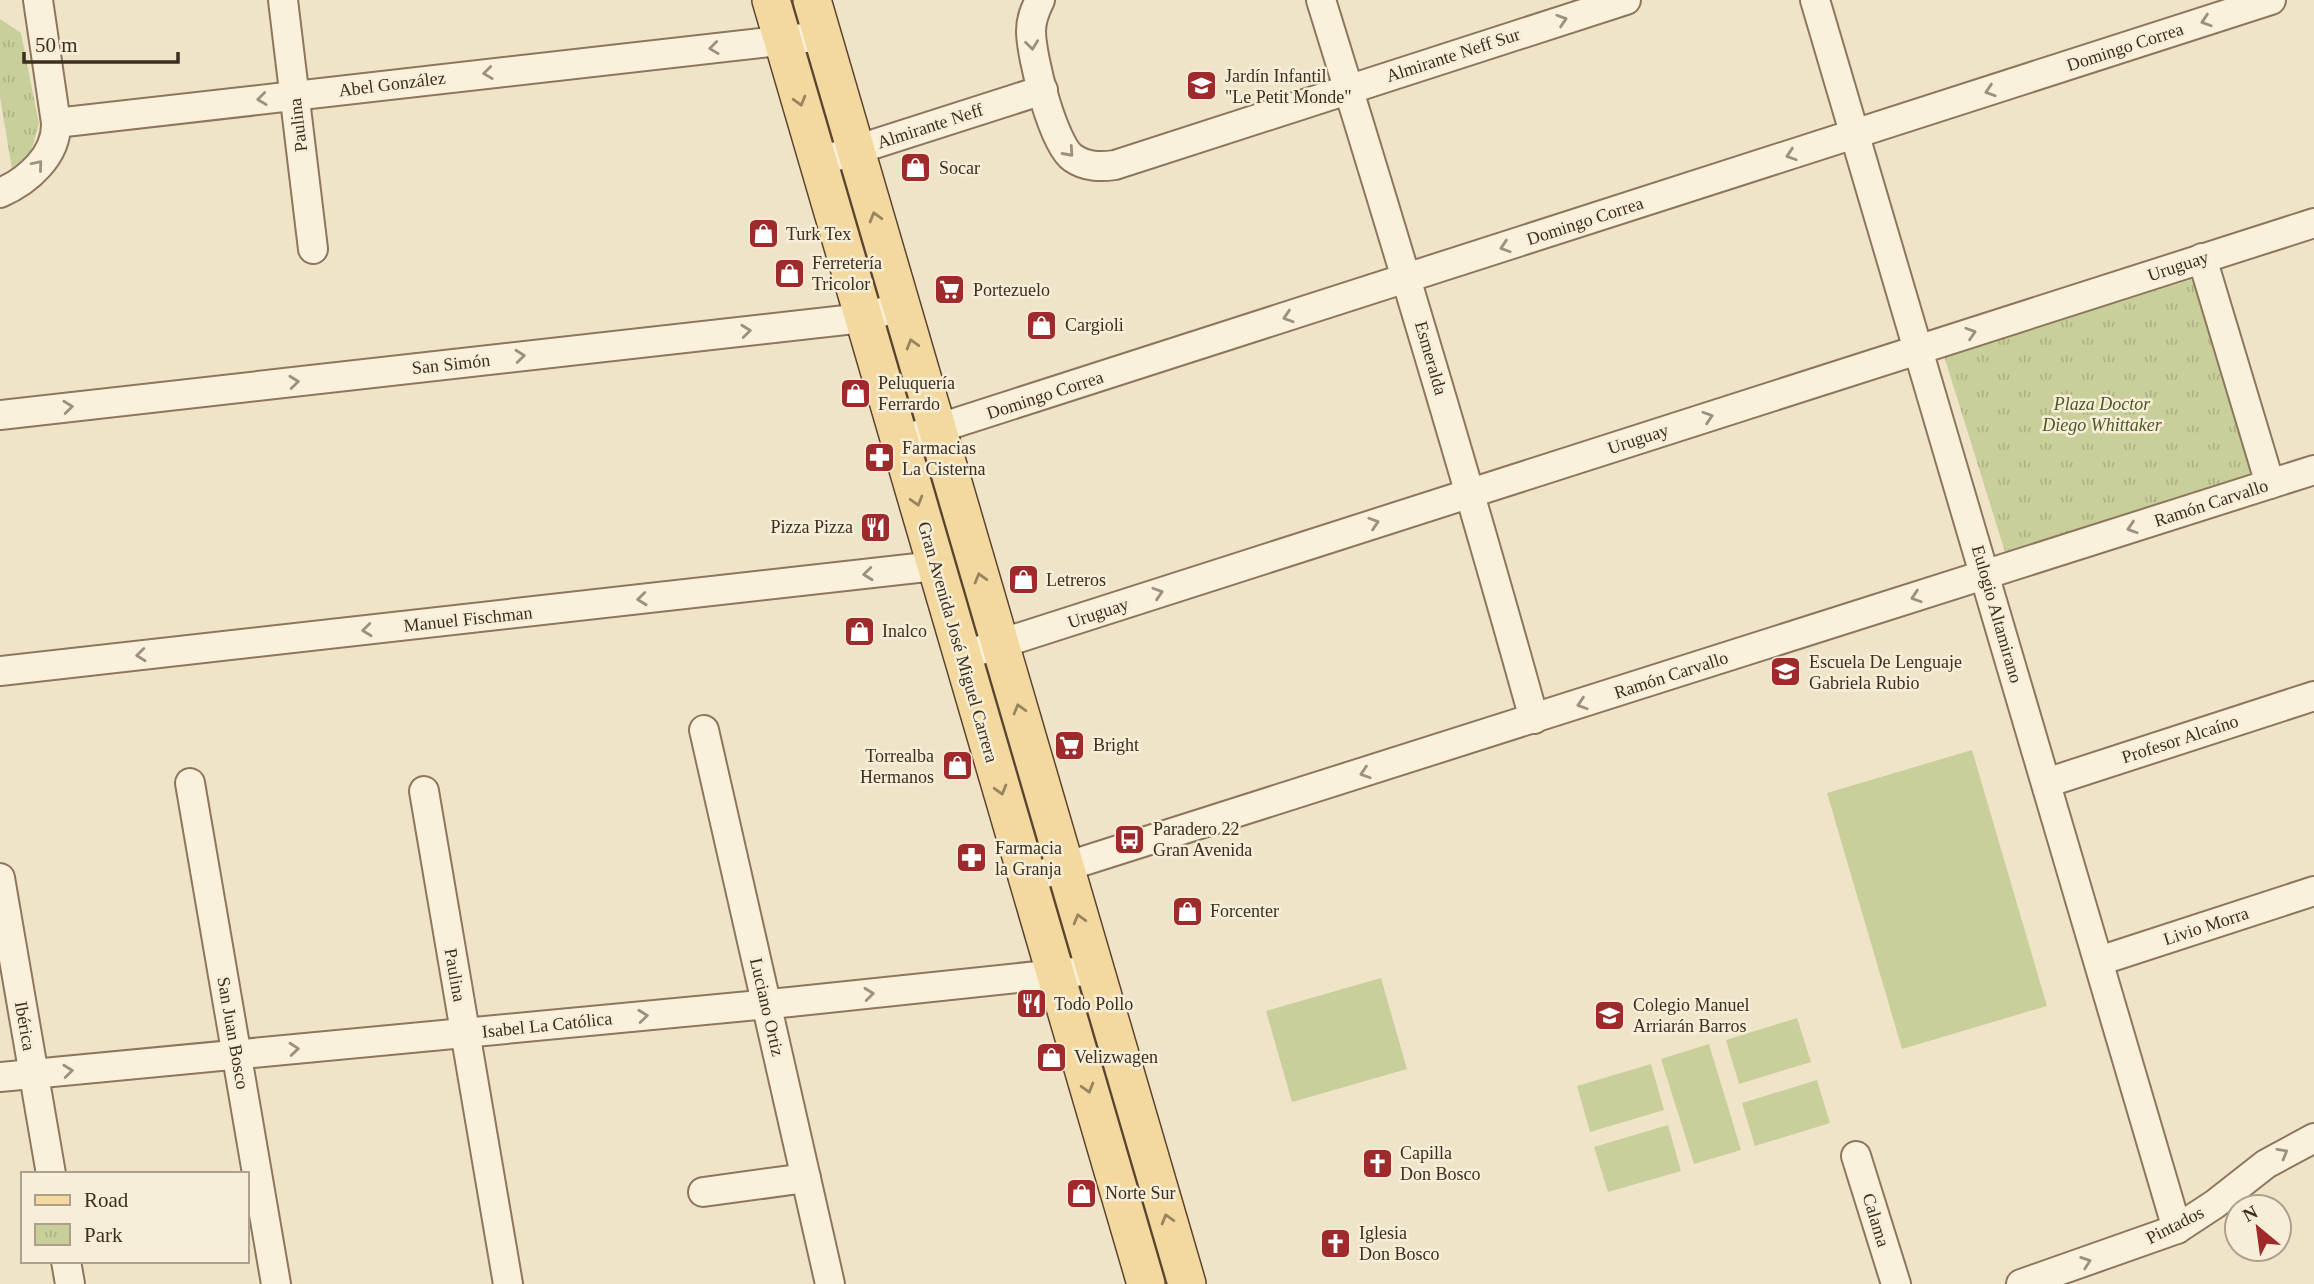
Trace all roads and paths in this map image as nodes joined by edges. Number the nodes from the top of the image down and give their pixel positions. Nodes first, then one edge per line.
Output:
1 (38, 0) edge
2 (283, 0) edge
3 (771, 0) edge
4 (812, 0) edge
5 (1041, 0) edge
6 (1321, 0) edge
7 (1626, 0) edge
8 (1815, 0) edge
9 (2271, 0) edge
10 (822, 36) junction
11 (782, 40) junction
12 (1348, 89) junction
13 (1043, 90) junction
14 (295, 95) junction
15 (56, 123) junction
16 (1856, 134) junction
17 (855, 150) junction
18 (818, 162) junction
19 (0, 192) edge
20 (2314, 222) edge
21 (313, 249) dead end
22 (2202, 258) junction
23 (1408, 278) junction
24 (901, 306) junction
25 (863, 318) junction
26 (1919, 349) junction
27 (0, 415) edge
28 (937, 429) junction
29 (899, 442) junction
30 (2314, 470) edge
31 (2270, 484) junction
32 (1471, 493) junction
33 (935, 566) junction
34 (1985, 575) junction
35 (1000, 644) junction
36 (961, 656) junction
37 (0, 671) edge
38 (2314, 696) edge
39 (1534, 719) junction
40 (704, 730) dead end
41 (190, 783) dead end
42 (2046, 783) junction
43 (424, 791) dead end
44 (1065, 869) junction
45 (0, 878) edge
46 (1027, 879) junction
47 (2314, 891) edge
48 (2099, 961) junction
49 (1094, 970) junction
50 (1055, 975) junction
51 (767, 1004) junction
52 (465, 1033) junction
53 (236, 1055) junction
54 (34, 1074) junction
55 (0, 1077) edge
56 (2314, 1138) edge
57 (1856, 1156) dead end
58 (51, 1172) edge
59 (806, 1178) junction
60 (704, 1192) dead end
61 (2177, 1228) junction
62 (66, 1263) edge
63 (70, 1284) edge
64 (276, 1284) edge
65 (508, 1284) edge
66 (830, 1284) edge
67 (1146, 1284) edge
68 (1186, 1284) edge
69 (1896, 1284) edge
70 (2021, 1284) edge

1 - 15 street
2 - 14 street, Paulina
3 - 11 main road, Gran Avenida José Miguel Carrera
4 - 10 main road
5 -> 13 street, Almirante Neff Sur
6 - 12 street, Esmeralda
12 -> 7 street, Almirante Neff Sur
8 - 16 street, Eulogio Altamirano
9 -> 16 street, Domingo Correa
10 - 11 street, Abel González
10 - 17 main road
11 -> 14 street, Abel González
11 -> 18 main road, Gran Avenida José Miguel Carrera
13 -> 12 street, Almirante Neff Sur
12 - 23 street, Esmeralda
13 - 17 street, Almirante Neff
14 -> 15 street, Abel González
14 - 21 street, Paulina
19 -> 15 street
16 -> 23 street, Domingo Correa
16 - 26 street, Eulogio Altamirano
17 - 18 street, Almirante Neff
24 -> 17 main road
18 - 25 main road, Gran Avenida José Miguel Carrera
20 - 22 street, Uruguay
26 -> 22 street, Uruguay
22 - 31 street
23 -> 28 street, Domingo Correa
23 - 32 street, Esmeralda
24 - 25 street, San Simón
28 -> 24 main road
27 -> 25 street, San Simón
25 - 29 main road, Gran Avenida José Miguel Carrera
32 -> 26 street, Uruguay
26 - 34 street, Eulogio Altamirano
28 - 29 street, Domingo Correa
35 -> 28 main road
29 -> 33 main road, Gran Avenida José Miguel Carrera
30 - 31 street, Ramón Carvallo
31 -> 34 street, Ramón Carvallo
35 -> 32 street, Uruguay
32 - 39 street, Esmeralda
33 - 36 main road, Gran Avenida José Miguel Carrera
33 -> 37 street, Manuel Fischman
34 -> 39 street, Ramón Carvallo
34 - 42 street, Eulogio Altamirano
35 - 36 street, Uruguay
44 -> 35 main road
36 -> 46 main road, Gran Avenida José Miguel Carrera
38 - 42 street, Profesor Alcaíno
39 -> 44 street, Ramón Carvallo
40 - 51 street, Luciano Ortiz
41 - 53 street, San Juan Bosco
42 - 48 street, Eulogio Altamirano
43 - 52 street, Paulina
44 - 46 street, Ramón Carvallo
49 -> 44 main road
45 - 54 street, Ibérica
46 - 50 main road, Gran Avenida José Miguel Carrera
47 - 48 street, Livio Morra
48 - 61 street, Eulogio Altamirano
49 - 50 street, Isabel La Católica
68 -> 49 main road
51 -> 50 street, Isabel La Católica
50 -> 67 main road, Gran Avenida José Miguel Carrera
52 -> 51 street, Isabel La Católica
51 - 59 street, Luciano Ortiz
53 -> 52 street, Isabel La Católica
52 - 65 street, Paulina
54 -> 53 street, Isabel La Católica
53 - 64 street, San Juan Bosco
54 - 55 street, Isabel La Católica
54 - 58 street, Ibérica
61 -> 56 street, Pintados
57 - 69 street, Calama
59 - 60 street
59 - 66 street, Luciano Ortiz
70 -> 61 street, Pintados
62 - 63 street

